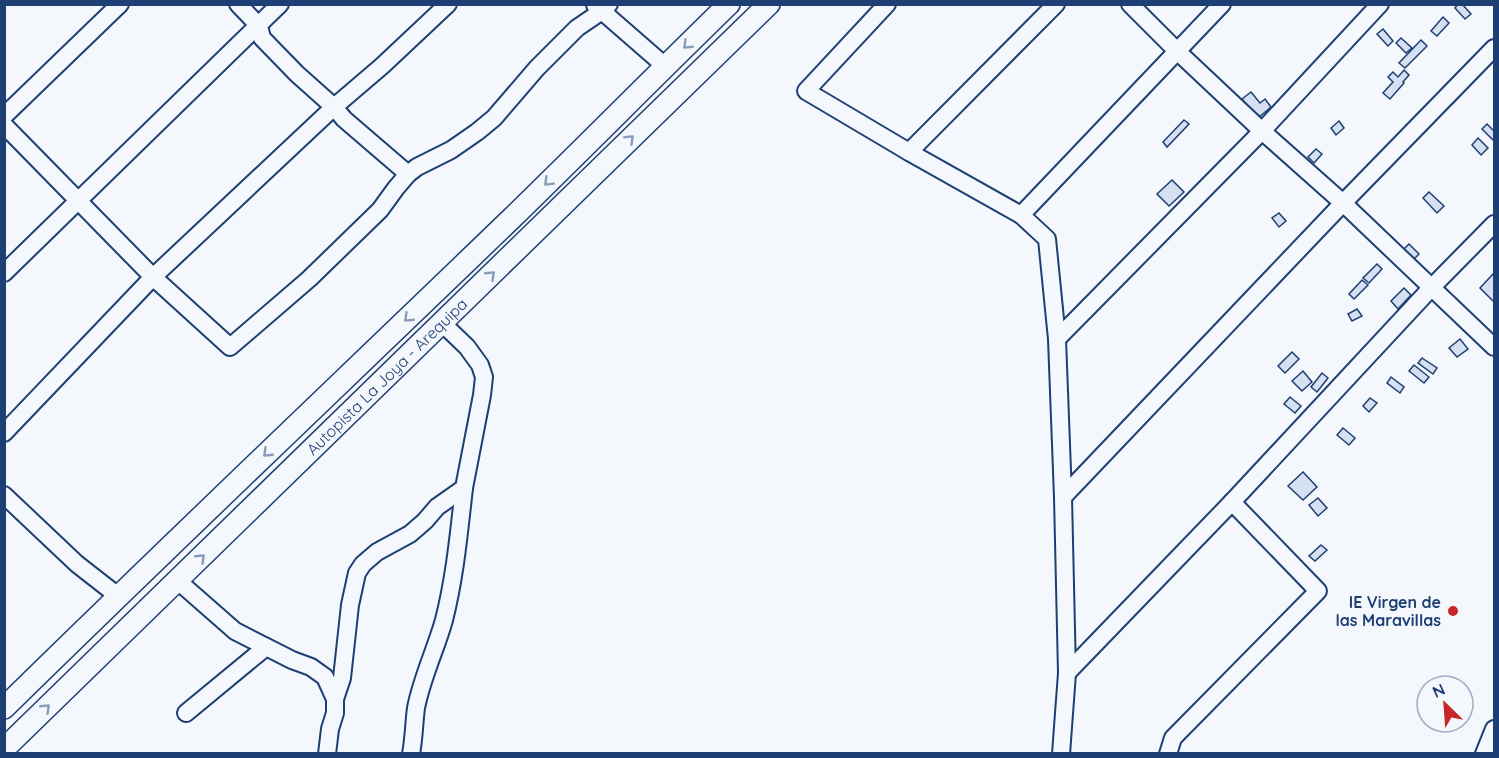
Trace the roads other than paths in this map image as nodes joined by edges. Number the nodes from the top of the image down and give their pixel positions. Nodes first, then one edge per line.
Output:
1 (120, 4) edge
2 (238, 4) edge
3 (280, 4) edge
4 (448, 4) edge
5 (729, 4) edge
6 (769, 4) edge
7 (887, 4) edge
8 (1056, 4) edge
9 (1131, 4) edge
10 (1222, 4) edge
11 (1380, 4) edge
12 (602, 7) edge
13 (259, 26) junction
14 (1494, 48) edge
15 (1177, 51) junction
16 (665, 66) junction
17 (334, 107) junction
18 (4, 116) edge
19 (4, 125) edge
20 (1262, 130) junction
21 (909, 152) junction
22 (408, 174) junction
23 (78, 201) junction
24 (1343, 203) junction
25 (1021, 215) junction
26 (1494, 224) edge
27 (4, 273) edge
28 (153, 278) junction
29 (1432, 287) junction
30 (442, 323) junction
31 (1057, 339) junction
32 (1494, 347) edge
33 (4, 433) edge
34 (464, 488) junction
35 (4, 495) edge
36 (1063, 497) junction
37 (1232, 502) junction
38 (178, 581) junction
39 (118, 596) junction
40 (266, 647) junction
41 (1067, 673) junction
42 (335, 699) junction
43 (4, 708) edge
44 (186, 713) dead end
45 (1494, 729) edge
46 (4, 749) edge
47 (327, 753) edge
48 (411, 753) edge
49 (1061, 753) edge
50 (1168, 753) edge
51 (1484, 753) edge

1 - 18 street
2 - 13 street
3 - 13 street
4 - 17 street
5 -> 16 main road, Autopista La Joya - Arequipa
30 -> 6 main road, Autopista La Joya - Arequipa
7 - 21 street
8 - 21 street
9 - 15 street
10 - 15 street
11 - 20 street
12 - 16 street
12 - 22 street
13 - 17 street
13 - 23 street
14 - 24 street
15 - 20 street
15 - 25 street
16 -> 39 main road, Autopista La Joya - Arequipa
17 - 22 street
17 - 28 street
19 - 23 street
20 - 24 street
20 - 31 street
21 - 25 street
22 - 28 street
23 - 27 street
23 - 28 street
24 - 29 street
24 - 36 street
25 - 31 street
26 - 29 street
28 - 33 street
29 - 32 street
29 - 37 street
30 - 34 street
38 -> 30 main road, Autopista La Joya - Arequipa
31 - 36 street
34 - 42 street
34 - 48 street
35 - 39 street
36 - 41 street
37 - 41 street
37 - 50 street
38 - 40 street
46 -> 38 main road, Autopista La Joya - Arequipa
39 - 43 main road, Autopista La Joya - Arequipa
40 - 42 street
40 - 44 street
41 - 49 street
42 - 47 street
45 - 51 street

